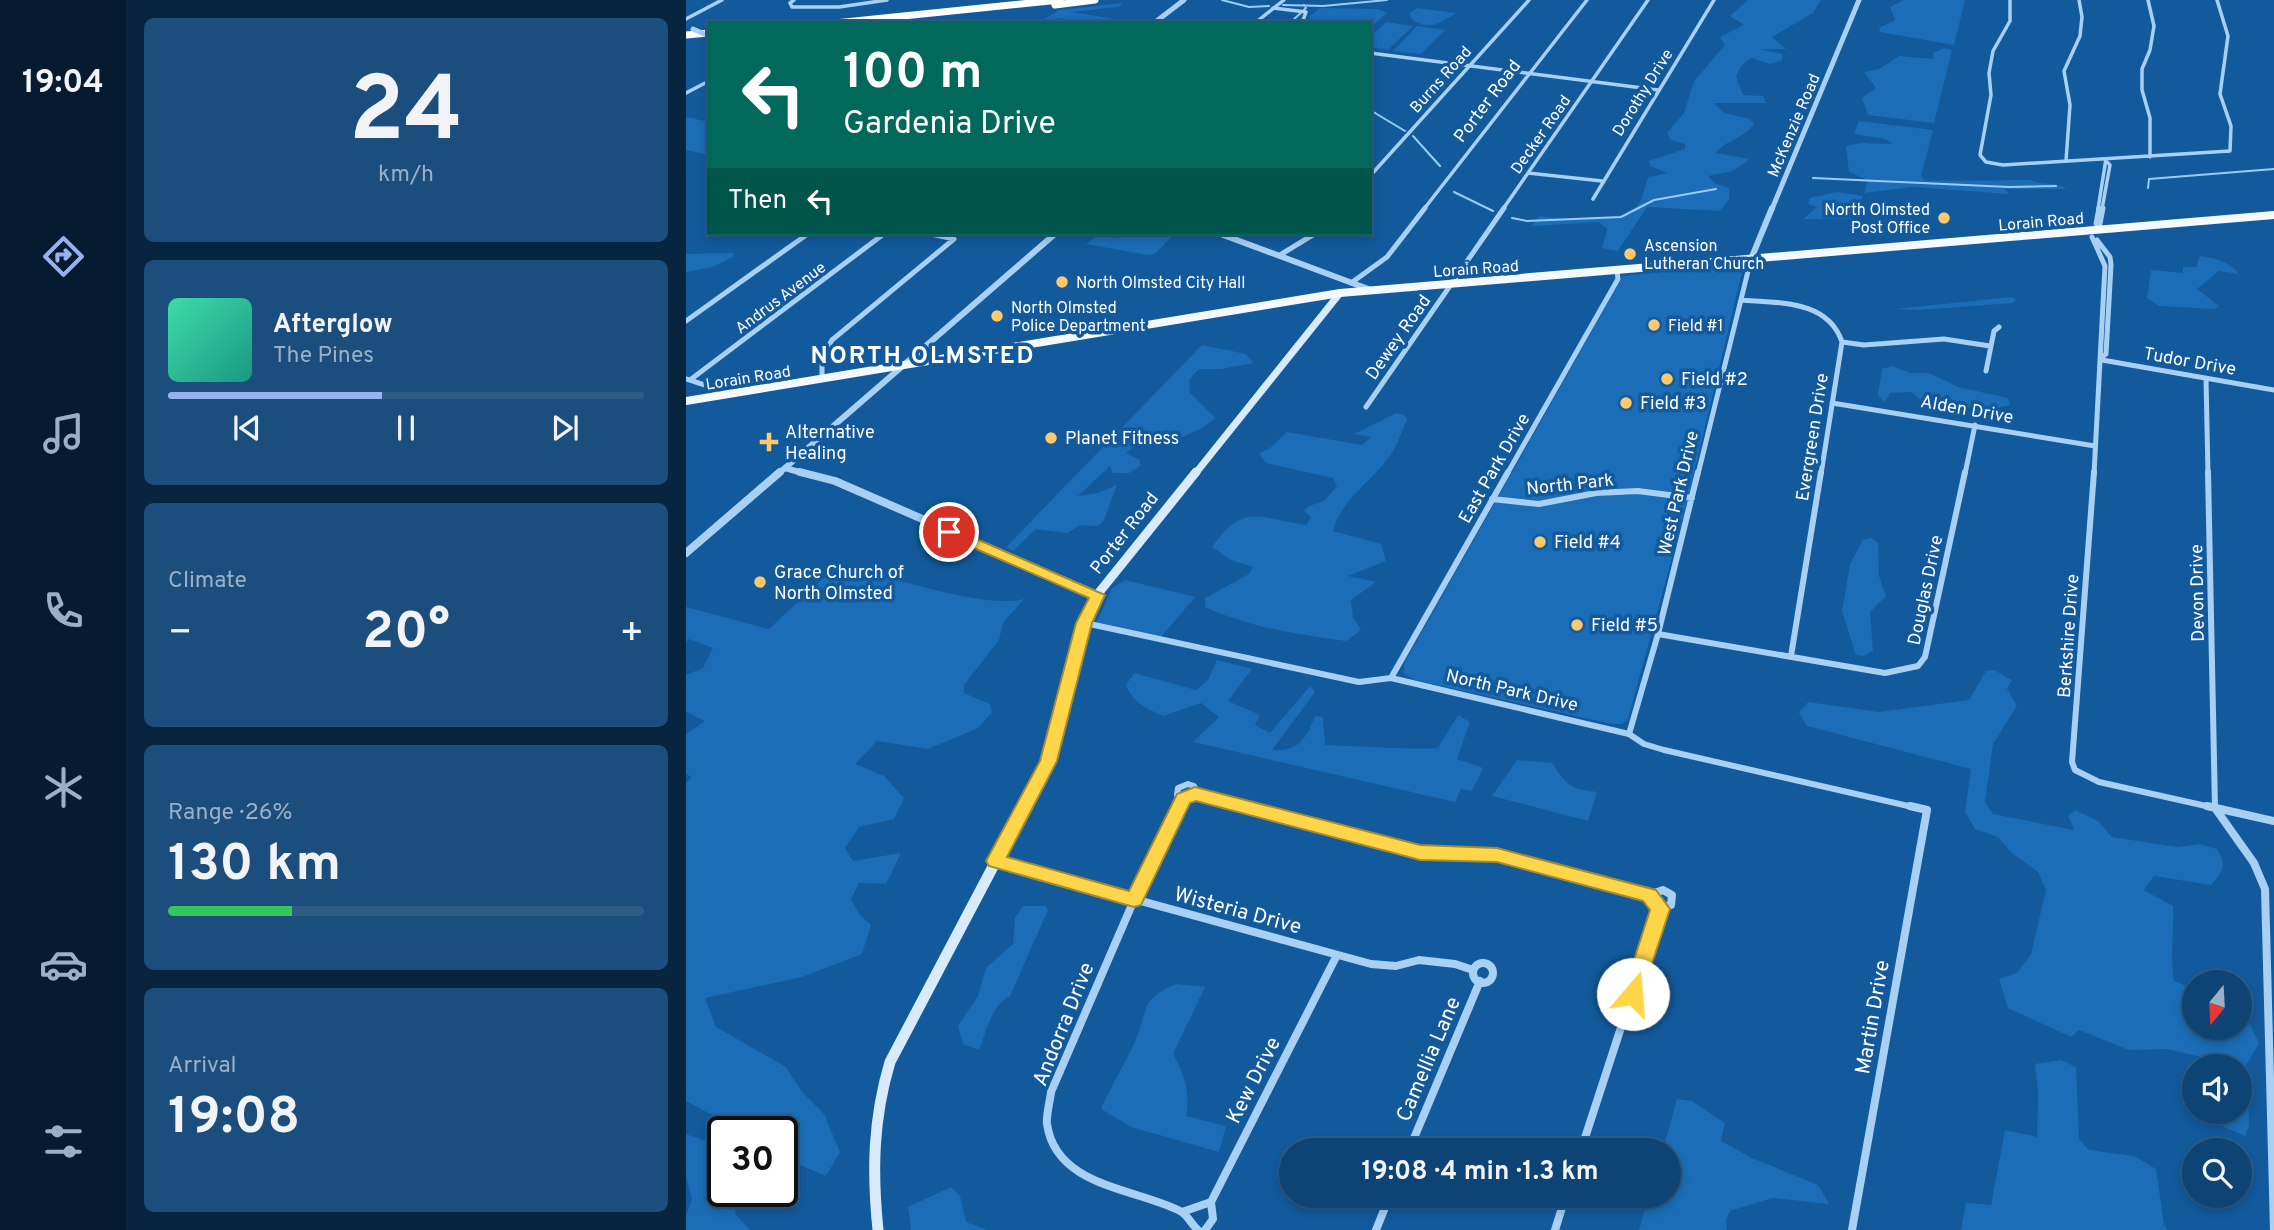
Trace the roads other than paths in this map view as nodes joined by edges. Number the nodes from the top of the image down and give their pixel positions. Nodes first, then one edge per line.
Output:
1 (722, 0) edge
2 (794, 0) edge
3 (887, 0) edge
4 (1060, 0) edge
5 (1095, 0) edge
6 (1184, 0) edge
7 (1284, 0) edge
8 (1529, 0) edge
9 (1587, 0) edge
10 (1648, 0) edge
11 (1714, 0) edge
12 (1859, 0) edge
13 (2010, 0) edge
14 (2079, 0) edge
15 (2148, 0) edge
16 (2217, 0) edge
17 (1273, 8) junction
18 (686, 19) edge
19 (855, 21) edge
20 (897, 21) edge
21 (1157, 21) edge
22 (1257, 21) edge
23 (1302, 21) edge
24 (686, 26) edge
25 (707, 34) edge
26 (707, 35) edge
27 (686, 37) edge
28 (1372, 54) edge
29 (1470, 65) junction
30 (1530, 74) junction
31 (707, 82) edge
32 (1592, 82) junction
33 (1658, 90) junction
34 (686, 93) edge
35 (2150, 156) junction
36 (2106, 160) junction
37 (2066, 161) junction
38 (1528, 173) junction
39 (1372, 174) edge
40 (1602, 181) junction
41 (1593, 199) dead end
42 (2274, 215) edge
43 (2099, 229) junction
44 (2090, 234) junction
45 (806, 235) edge
46 (882, 235) edge
47 (939, 235) edge
48 (1054, 235) edge
49 (1222, 235) edge
50 (1313, 235) edge
51 (1280, 256) junction
52 (1751, 259) junction
53 (1617, 271) junction
54 (1351, 283) junction
55 (1453, 284) junction
56 (1371, 290) junction
57 (1340, 293) junction
58 (1741, 300) junction
59 (686, 321) edge
60 (1999, 327) dead end
61 (1842, 342) junction
62 (1990, 346) junction
63 (2102, 359) junction
64 (900, 367) junction
65 (1986, 371) dead end
66 (2206, 378) junction
67 (688, 379) edge
68 (822, 379) junction
69 (2274, 390) edge
70 (718, 396) junction
71 (686, 401) edge
72 (1832, 403) junction
73 (1366, 408) dead end
74 (1975, 425) junction
75 (2095, 446) junction
76 (785, 468) junction
77 (1692, 498) junction
78 (1492, 499) junction
79 (686, 554) edge
80 (1097, 595) junction
81 (1084, 623) junction
82 (1658, 634) junction
83 (1791, 656) junction
84 (1391, 678) junction
85 (1629, 733) junction
86 (1195, 794) junction
87 (1184, 799) junction
88 (2215, 808) junction
89 (1927, 810) joint
90 (2274, 821) edge
91 (995, 861) junction
92 (1649, 895) junction
93 (1134, 900) junction
94 (1660, 908) junction
95 (1337, 955) junction
96 (1473, 971) junction
97 (1480, 981) junction
98 (1414, 1138) edge
99 (1585, 1138) edge
100 (1210, 1202) junction
101 (1385, 1208) edge
102 (1562, 1208) edge
103 (1182, 1212) junction
104 (1208, 1227) edge
105 (878, 1230) edge
106 (1198, 1230) edge
107 (1376, 1230) edge
108 (1555, 1230) edge
109 (1852, 1230) edge
110 (2274, 1230) edge

1 - 18 street
2 - 3 street
4 - 19 highway
5 - 20 highway
6 - 21 street
7 - 17 street
8 - 29 street, Burns Road
9 - 30 street, Porter Road
10 - 32 street, Decker Road
11 - 33 street, Dorothy Drive
12 - 52 street, McKenzie Road
13 - 37 street
14 - 37 street
15 - 35 street
16 - 35 street
17 - 22 street
17 - 23 street
24 - 25 street, bridge
26 - 27 highway
28 - 29 street
29 - 30 street
29 - 39 street, Burns Road
30 - 32 street
30 - 54 street, Porter Road
31 - 34 street
32 - 33 street
32 - 38 street, Decker Road
33 - 40 street, Dorothy Drive
35 - 36 street
36 - 37 street
36 - 43 street
38 - 40 street
38 - 55 street, Decker Road
40 - 41 street, Dorothy Drive
42 - 43 main road, Lorain Road
43 - 44 main road, Lorain Road
44 - 52 main road, Lorain Road
44 - 63 street, Berkshire Drive
45 - 59 street
46 - 67 street, Andrus Avenue
47 - 68 street
48 - 64 street
49 - 51 street
50 - 51 street
51 - 54 street
52 - 53 main road, Lorain Road
52 - 58 street, West Park Drive
53 - 55 main road, Lorain Road
53 - 78 street, East Park Drive
54 - 56 street
54 - 57 street, Porter Road
55 - 56 main road, Lorain Road
55 - 73 street, Dewey Road
56 - 57 main road, Lorain Road
57 - 64 main road, Lorain Road
57 - 80 main road, Porter Road
58 - 61 street
58 - 77 street, West Park Drive
60 - 62 street
61 - 62 street
61 - 72 street, Evergreen Drive
62 - 65 street
63 - 66 street, Tudor Drive
63 - 75 street, Berkshire Drive
64 - 68 main road, Lorain Road
64 - 76 street
66 - 69 street, Tudor Drive
66 - 88 street, Devon Drive
67 - 70 street
68 - 70 main road, Lorain Road
70 - 71 main road, Lorain Road
72 - 74 street, Alden Drive
72 - 83 street, Evergreen Drive
74 - 75 street, Alden Drive
74 - 83 street, Douglas Drive
75 - 88 street, Berkshire Drive
76 - 79 street
76 - 80 street
77 - 78 street, North Park
77 - 82 street, West Park Drive
78 - 84 street, East Park Drive
80 - 81 main road, Porter Road
81 - 84 street, North Park Drive
81 - 91 main road, Porter Road
82 - 83 street, Douglas Drive
82 - 85 street, West Park Drive
84 - 85 street, North Park Drive
85 - 89 street, North Park Drive
86 - 87 street
86 - 87 street
86 - 92 street
87 - 93 street, Andorra Drive
88 - 90 street
88 - 110 street
89 - 109 street, Martin Drive
91 - 93 street, Wisteria Drive
91 - 105 main road, Porter Road
92 - 94 street
92 - 94 street
93 - 95 street, Wisteria Drive
93 - 103 street, Andorra Drive
94 - 99 street
95 - 96 street, Wisteria Drive
95 - 100 street, Kew Drive
96 - 97 street
96 - 97 street
97 - 98 street, Camellia Lane
100 - 103 street
100 - 104 street
101 - 107 street
102 - 108 street
103 - 106 street, Andorra Drive

